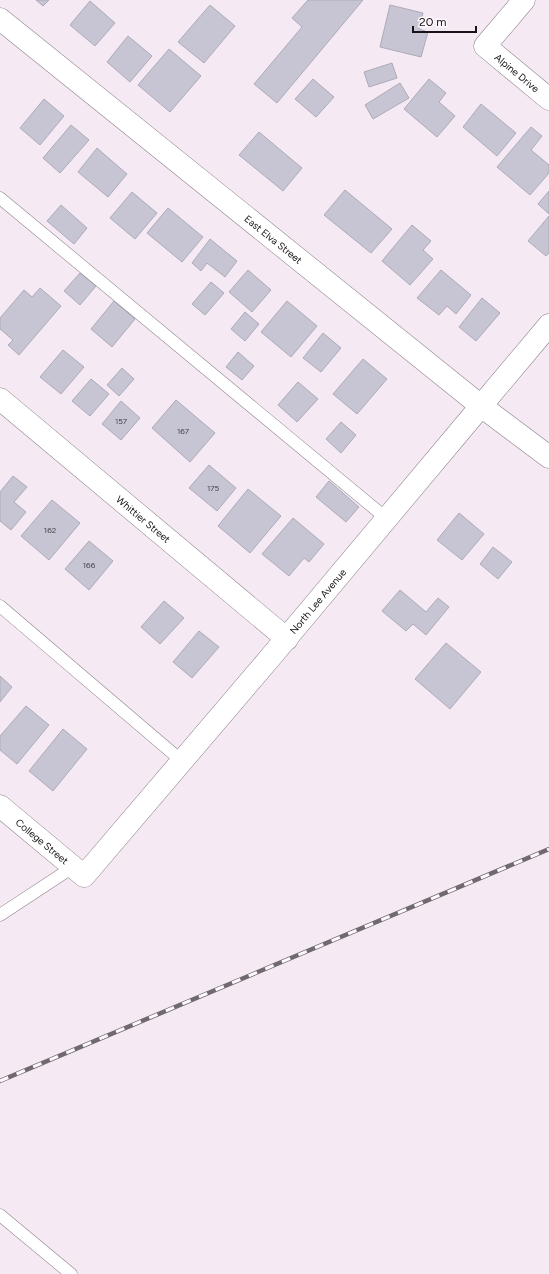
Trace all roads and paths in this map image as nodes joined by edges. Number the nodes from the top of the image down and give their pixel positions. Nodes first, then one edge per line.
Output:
1 (524, 0) edge
2 (0, 19) edge
3 (549, 99) edge
4 (0, 198) edge
5 (549, 325) edge
6 (0, 399) edge
7 (481, 406) junction
8 (549, 457) edge
9 (386, 518) junction
10 (0, 606) edge
11 (287, 639) junction
12 (183, 762) junction
13 (0, 806) edge
14 (78, 871) junction
15 (0, 915) edge
16 (0, 1216) edge
17 (71, 1274) edge

1 - 3 street, Alpine Drive
2 - 7 street, East Elva Street
4 - 9 lane
5 - 7 street, North Lee Avenue
6 - 11 street, Whittier Street
7 - 8 street, East Elva Street
7 - 9 street, North Lee Avenue
9 - 11 street, North Lee Avenue
10 - 12 lane
11 - 12 street, North Lee Avenue
12 - 14 street, North Lee Avenue
13 - 14 street, College Street
14 - 15 lane
16 - 17 lane

